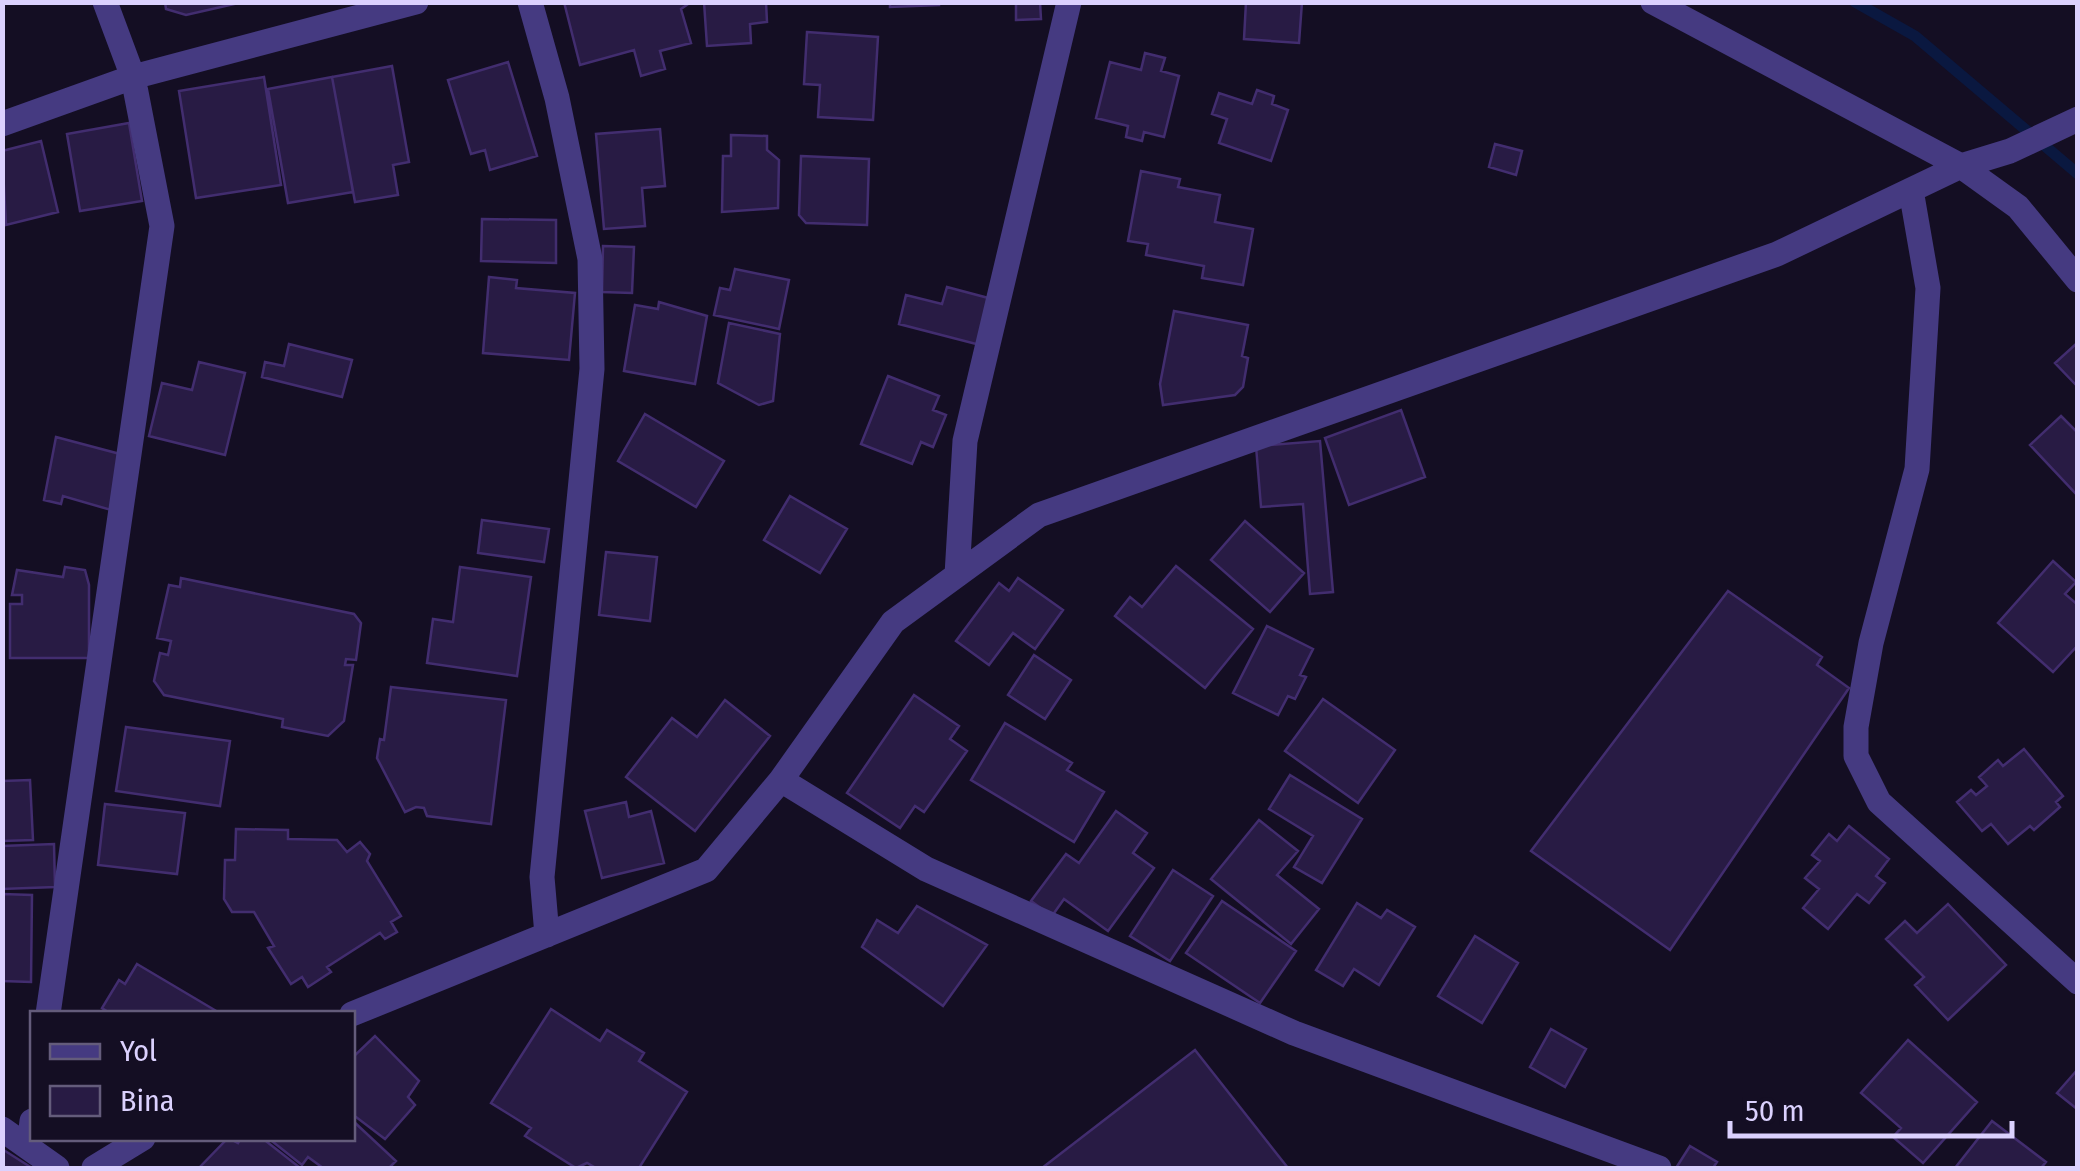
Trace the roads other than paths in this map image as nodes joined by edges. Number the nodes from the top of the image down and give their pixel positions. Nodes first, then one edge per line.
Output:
1 (105, 2) edge
2 (416, 2) edge
3 (530, 2) edge
4 (1068, 2) edge
5 (1653, 2) edge
6 (133, 77) junction
7 (2078, 120) edge
8 (2, 124) edge
9 (1961, 166) junction
10 (1911, 190) junction
11 (2078, 280) edge
12 (956, 575) junction
13 (781, 780) junction
14 (547, 935) junction
15 (2078, 982) edge
16 (48, 1011) edge
17 (355, 1013) edge
18 (2, 1129) edge
19 (30, 1138) edge
20 (137, 1141) edge
21 (29, 1147) junction
22 (57, 1168) edge
23 (94, 1168) edge
24 (1660, 1168) edge

1 - 6 street
2 - 6 street
3 - 14 street
4 - 12 street
5 - 9 street
6 - 8 street
6 - 16 street
7 - 9 street
9 - 10 street
9 - 11 street
10 - 12 street
10 - 15 street
12 - 13 street
13 - 14 street
13 - 24 street
14 - 17 street
18 - 21 street
19 - 21 street
20 - 23 street
21 - 22 street

